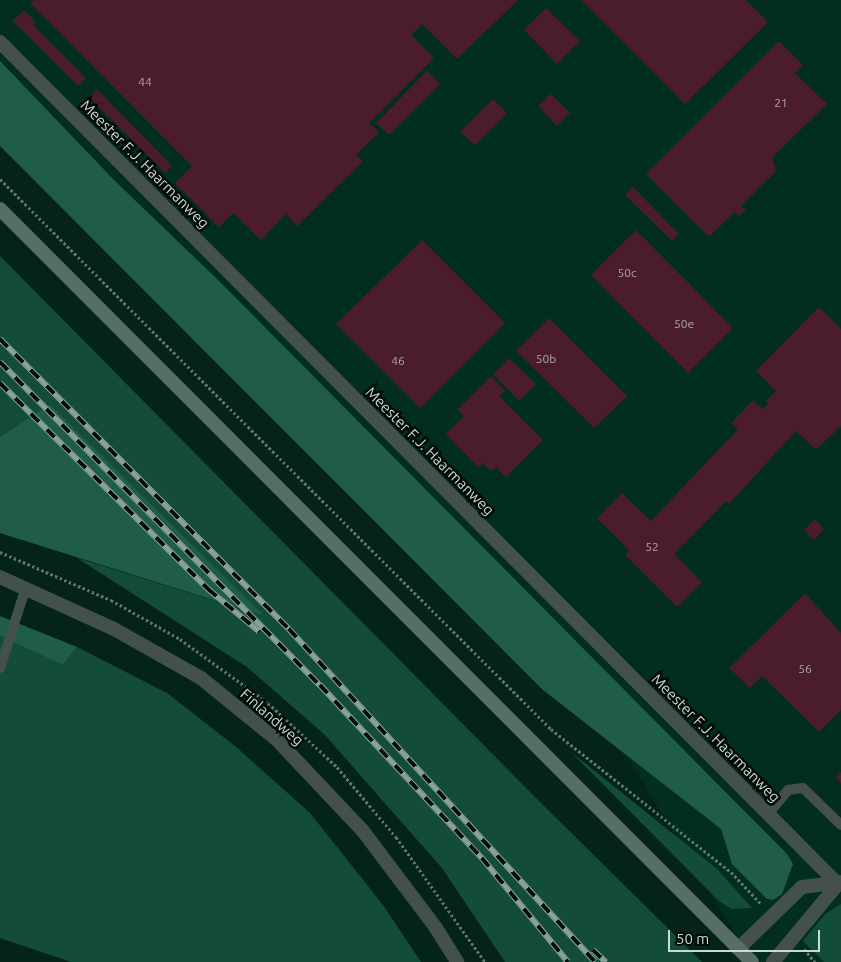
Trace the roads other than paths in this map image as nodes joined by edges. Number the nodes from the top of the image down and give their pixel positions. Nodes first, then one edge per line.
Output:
1 (0, 42) edge
2 (0, 209) edge
3 (0, 577) edge
4 (26, 587) junction
5 (0, 668) edge
6 (768, 814) junction
7 (841, 826) edge
8 (839, 883) edge
9 (738, 949) junction
10 (457, 962) edge
11 (752, 962) edge
12 (773, 962) edge

1 - 6 street, Meester F.J. Haarmanweg
2 - 9 main road
3 - 4 street, Finlandweg
4 - 5 lane
4 - 10 street, Finlandweg
6 - 7 lane
6 - 8 street, Meester F.J. Haarmanweg
8 - 9 street
8 - 12 street
9 - 11 main road

